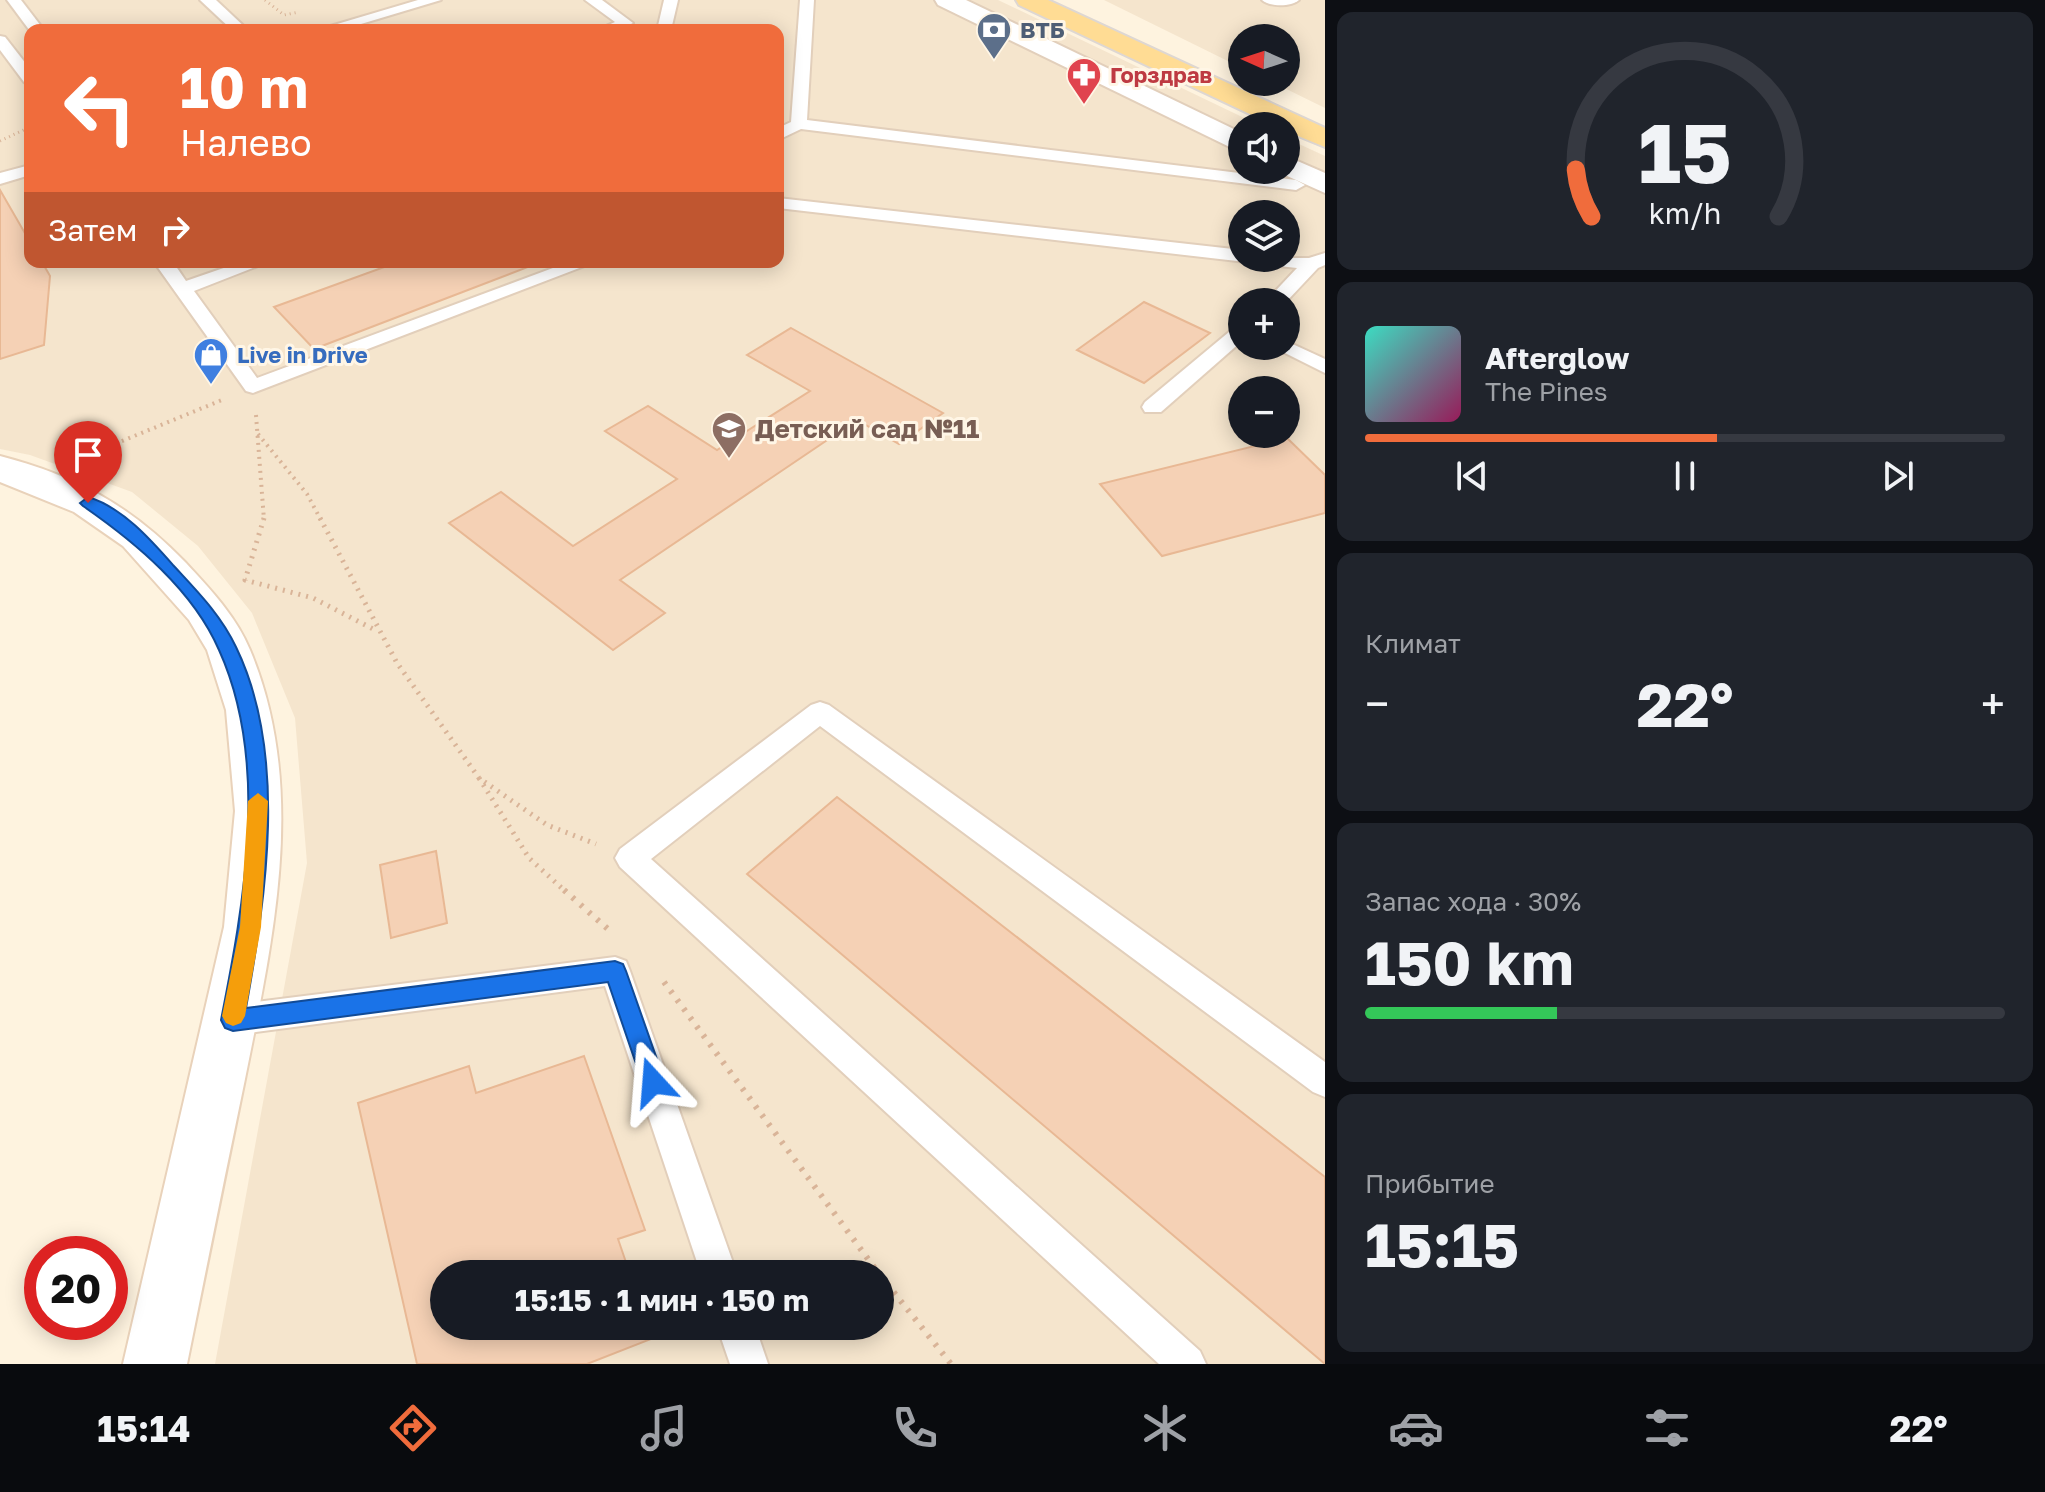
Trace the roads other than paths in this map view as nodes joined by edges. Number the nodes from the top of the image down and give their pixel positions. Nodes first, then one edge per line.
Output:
1 (14, 0) edge
2 (207, 0) edge
3 (434, 0) edge
4 (592, 0) edge
5 (671, 0) edge
6 (807, 0) edge
7 (947, 0) edge
8 (1028, 0) edge
9 (1065, 0) edge
10 (1269, 0) edge
11 (1292, 0) edge
12 (32, 24) edge
13 (234, 24) edge
14 (346, 24) edge
15 (623, 24) edge
16 (665, 24) edge
17 (0, 40) edge
18 (24, 71) edge
19 (1228, 75) edge
20 (1274, 96) edge
21 (1325, 119) edge
22 (799, 124) junction
23 (784, 132) edge
24 (1228, 137) edge
25 (1325, 139) edge
26 (1228, 168) edge
27 (24, 172) edge
28 (1300, 177) edge
29 (0, 179) edge
30 (1325, 184) edge
31 (784, 204) edge
32 (1228, 254) edge
33 (1318, 262) edge
34 (167, 268) edge
35 (242, 268) edge
36 (570, 268) edge
37 (1290, 288) edge
38 (182, 289) junction
39 (1228, 343) edge
40 (1300, 355) edge
41 (1325, 367) edge
42 (1153, 407) dead end
43 (0, 468) edge
44 (233, 1020) junction
45 (1325, 1081) edge
46 (714, 1260) edge
47 (741, 1340) edge
48 (155, 1364) edge
49 (749, 1364) edge
50 (1187, 1364) edge

1 - 12 lane
2 - 13 lane
3 - 14 lane
4 - 15 lane
5 - 16 lane
6 - 22 lane
7 - 24 main road
8 - 25 main road
9 - 19 main road
10 - 11 lane
17 - 18 lane
20 - 21 main road
22 - 23 lane
22 - 26 lane
27 - 29 lane
28 - 30 main road
31 - 32 lane
33 - 37 lane
34 - 38 lane
35 - 38 lane
36 - 38 lane
39 - 42 lane
40 - 41 lane
43 - 44 main road
44 - 46 lane
44 - 48 main road
45 - 50 lane
47 - 49 lane

